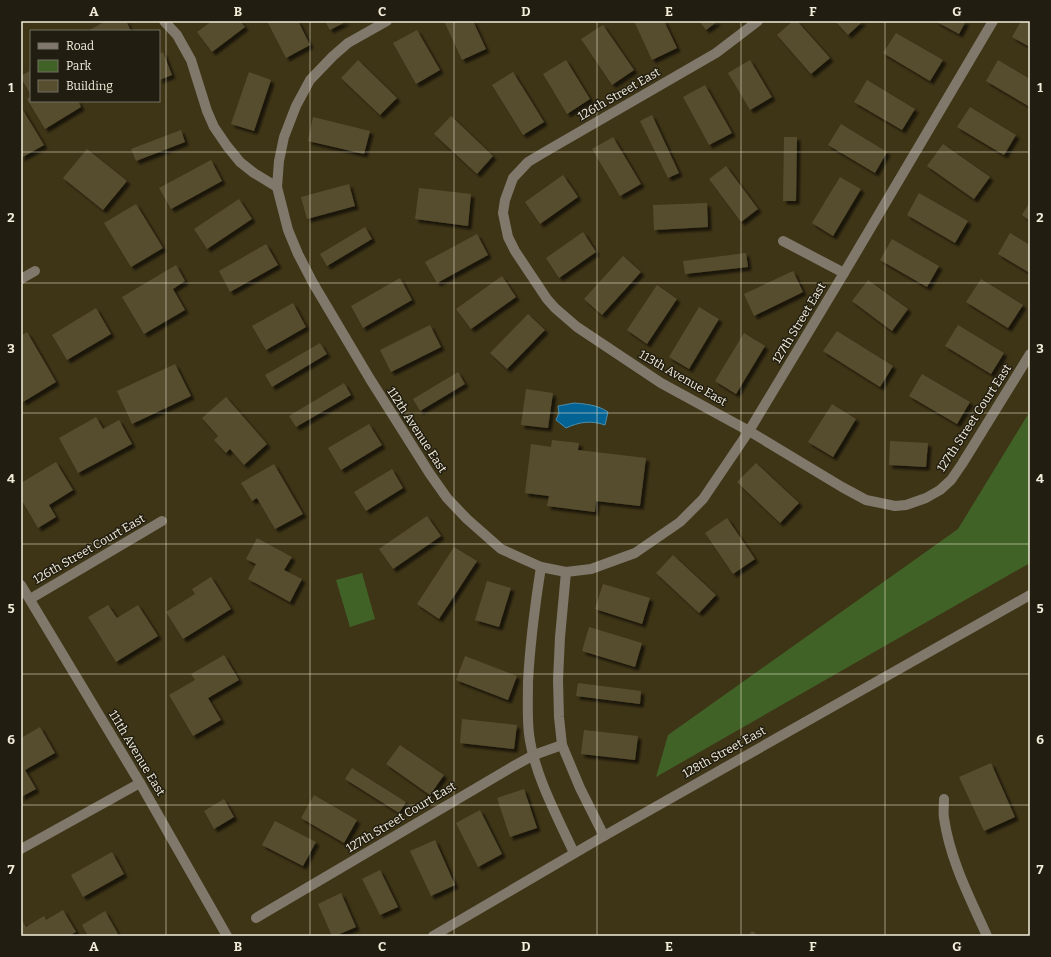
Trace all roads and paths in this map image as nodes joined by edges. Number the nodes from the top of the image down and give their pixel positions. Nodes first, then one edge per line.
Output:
1 (164, 21) edge
2 (387, 21) edge
3 (758, 21) edge
4 (993, 21) edge
5 (278, 187) junction
6 (505, 200) joint
7 (783, 241) dead end
8 (35, 271) dead end
9 (844, 273) junction
10 (21, 279) edge
11 (1030, 354) edge
12 (749, 431) junction
13 (915, 501) joint
14 (162, 521) dead end
15 (541, 567) junction
16 (566, 572) junction
17 (21, 585) edge
18 (1030, 594) edge
19 (30, 599) junction
20 (562, 745) junction
21 (534, 755) junction
22 (140, 782) junction
23 (944, 799) dead end
24 (604, 836) junction
25 (21, 849) edge
26 (574, 853) junction
27 (256, 918) dead end
28 (227, 936) edge
29 (433, 936) edge
30 (987, 936) edge

1 - 5 street
2 - 5 street, 112th Avenue East
3 - 6 street, 126th Street East
4 - 9 street, 127th Street East
5 - 15 street, 112th Avenue East
6 - 12 street, 113th Avenue East
7 - 9 street
8 - 10 street
9 - 12 street, 127th Street East
11 - 13 street, 127th Street Court East
12 - 13 street, 113th Avenue East
12 - 16 street, 127th Street East
14 - 19 street, 126th Street Court East
15 - 16 street, 112th Avenue East
15 - 21 street
16 - 20 street
17 - 19 street, 111th Avenue East
18 - 24 street, 128th Street East
19 - 22 street, 111th Avenue East
20 - 21 street, 127th Street Court East
20 - 24 street
21 - 26 street
21 - 27 street, 127th Street Court East
22 - 25 street
22 - 28 street, 111th Avenue East
23 - 30 street
24 - 26 street, 128th Street East
26 - 29 street, 128th Street East

